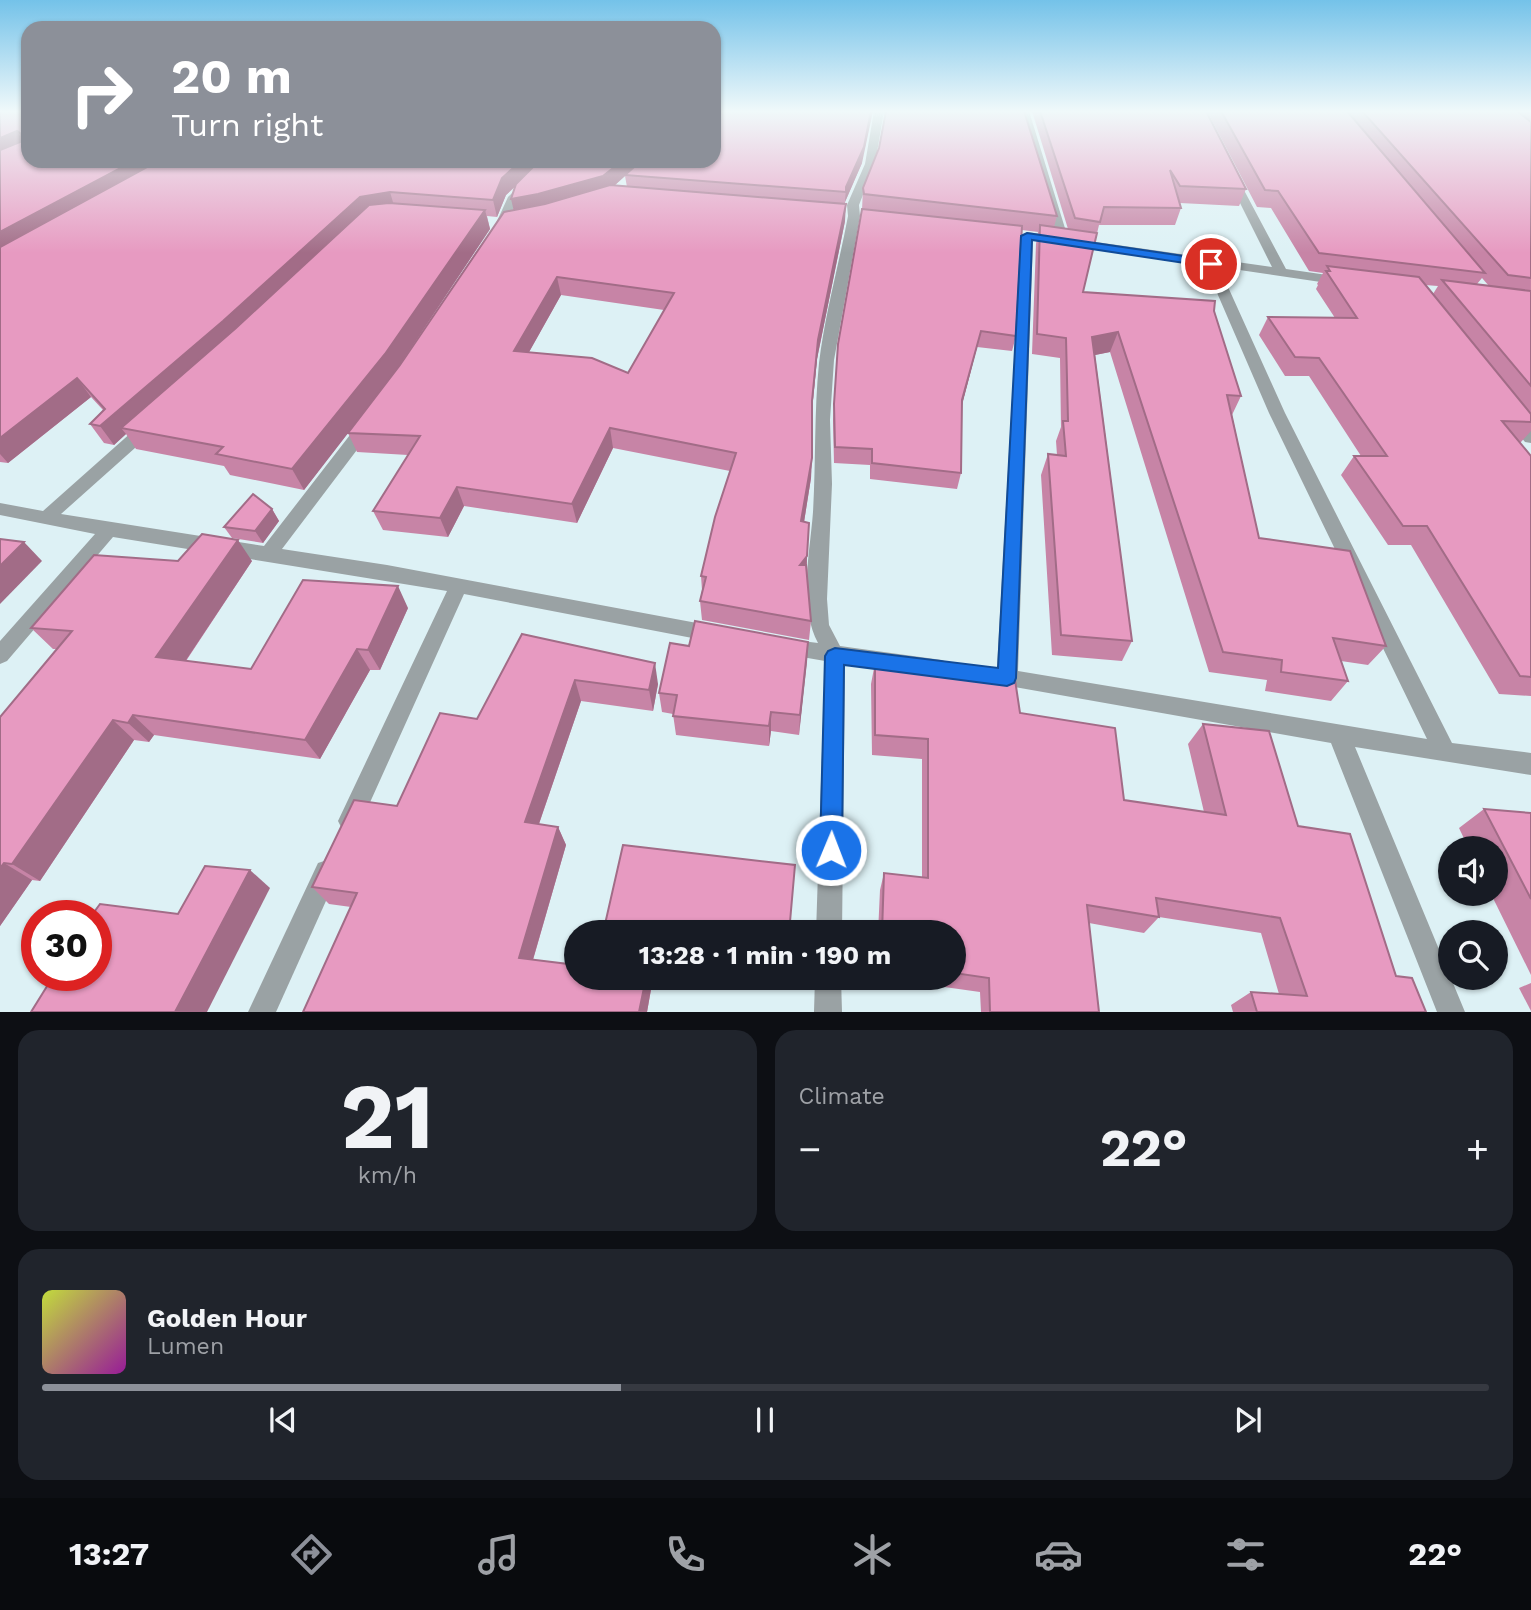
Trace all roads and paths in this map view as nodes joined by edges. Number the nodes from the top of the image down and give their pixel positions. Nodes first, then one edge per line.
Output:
1 (871, 158) edge
2 (1040, 158) edge
3 (1227, 167) edge
4 (544, 168) edge
5 (1063, 241) junction
6 (488, 246) edge
7 (1211, 264) junction
8 (1282, 274) junction
9 (1361, 284) edge
10 (1506, 409) edge
11 (376, 412) edge
12 (160, 417) edge
13 (1531, 438) edge
14 (0, 509) edge
15 (46, 518) junction
16 (109, 530) junction
17 (268, 554) junction
18 (458, 587) junction
19 (727, 636) edge
20 (767, 644) edge
21 (0, 655) edge
22 (835, 656) junction
23 (1007, 678) junction
24 (1338, 733) junction
25 (1445, 752) junction
26 (1531, 764) edge
27 (829, 920) edge
28 (828, 990) edge
29 (262, 1012) edge
30 (828, 1012) edge
31 (1451, 1012) edge

1 - 22 street
2 - 5 street
3 - 8 street
4 - 6 street
5 - 7 street
5 - 23 street
7 - 8 street
7 - 25 street
8 - 9 street
10 - 13 street
11 - 17 street
12 - 15 street
14 - 15 street
15 - 16 street
16 - 17 street
16 - 21 street
17 - 18 street
18 - 19 street
18 - 29 street
20 - 22 street
22 - 23 street
22 - 27 street
23 - 24 street
24 - 25 street
24 - 31 street
25 - 26 street
28 - 30 street

